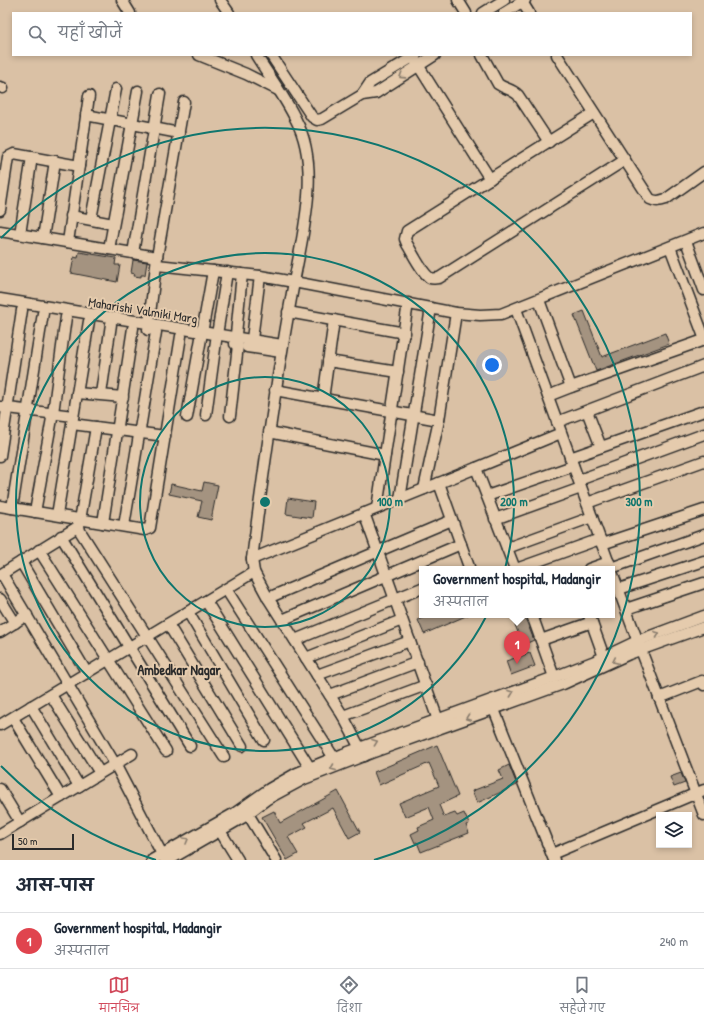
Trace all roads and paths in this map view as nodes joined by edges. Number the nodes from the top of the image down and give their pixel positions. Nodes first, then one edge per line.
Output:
1 (122, 0) edge
2 (220, 0) edge
3 (458, 0) edge
4 (504, 0) edge
5 (523, 1) edge
6 (129, 12) edge
7 (228, 12) edge
8 (465, 12) edge
9 (485, 12) edge
10 (506, 12) edge
11 (529, 12) edge
12 (201, 56) edge
13 (257, 56) edge
14 (272, 56) edge
15 (430, 56) edge
16 (483, 56) edge
17 (558, 56) edge
18 (416, 59) edge
19 (116, 89) dead end
20 (278, 90) junction
21 (138, 91) dead end
22 (160, 94) dead end
23 (89, 96) dead end
24 (184, 102) dead end
25 (594, 113) junction
26 (86, 115) junction
27 (110, 120) junction
28 (132, 124) junction
29 (154, 128) junction
30 (178, 133) junction
31 (549, 142) junction
32 (32, 157) junction
33 (625, 160) junction
34 (55, 161) junction
35 (79, 166) junction
36 (704, 172) edge
37 (490, 179) junction
38 (0, 210) edge
39 (71, 216) junction
40 (92, 219) junction
41 (113, 224) junction
42 (0, 231) edge
43 (704, 233) edge
44 (20, 234) junction
45 (43, 238) junction
46 (686, 241) junction
47 (68, 242) junction
48 (670, 247) junction
49 (109, 249) junction
50 (132, 253) junction
51 (157, 261) junction
52 (213, 271) junction
53 (227, 272) junction
54 (242, 274) junction
55 (260, 276) junction
56 (294, 282) junction
57 (704, 287) edge
58 (0, 299) edge
59 (539, 300) junction
60 (408, 304) junction
61 (0, 306) edge
62 (431, 308) junction
63 (516, 309) junction
64 (22, 310) junction
65 (288, 312) junction
66 (43, 313) junction
67 (456, 313) junction
68 (66, 317) junction
69 (89, 320) junction
70 (334, 320) junction
71 (111, 324) junction
72 (133, 328) junction
73 (151, 329) junction
74 (405, 333) junction
75 (181, 336) junction
76 (201, 336) junction
77 (216, 338) junction
78 (704, 339) edge
79 (236, 343) junction
80 (252, 344) junction
81 (282, 349) junction
82 (328, 361) junction
83 (704, 366) edge
84 (398, 372) junction
85 (571, 386) junction
86 (275, 390) junction
87 (77, 393) junction
88 (101, 394) junction
89 (548, 396) junction
90 (122, 397) junction
91 (322, 399) junction
92 (4, 407) edge
93 (29, 410) junction
94 (392, 411) junction
95 (587, 411) junction
96 (704, 411) edge
97 (53, 413) junction
98 (206, 415) dead end
99 (413, 415) junction
100 (230, 416) dead end
101 (187, 417) dead end
102 (73, 420) junction
103 (439, 420) junction
104 (558, 422) junction
105 (96, 427) junction
106 (118, 430) junction
107 (139, 432) junction
108 (268, 432) junction
109 (561, 433) junction
110 (704, 434) edge
111 (165, 436) junction
112 (601, 447) junction
113 (385, 455) junction
114 (0, 456) edge
115 (704, 461) edge
116 (572, 462) junction
117 (476, 468) junction
118 (439, 483) junction
119 (580, 484) junction
120 (424, 489) junction
121 (487, 496) junction
122 (400, 499) junction
123 (587, 503) junction
124 (0, 506) edge
125 (12, 508) junction
126 (377, 508) junction
127 (704, 510) edge
128 (35, 512) junction
129 (364, 513) junction
130 (57, 515) junction
131 (592, 517) junction
132 (496, 519) junction
133 (452, 520) junction
134 (80, 522) junction
135 (103, 523) junction
136 (124, 526) junction
137 (704, 535) edge
138 (61, 536) junction
139 (601, 541) junction
140 (461, 544) junction
141 (506, 548) junction
142 (39, 550) junction
143 (378, 552) junction
144 (252, 559) junction
145 (704, 561) edge
146 (21, 562) junction
147 (468, 566) edge
148 (514, 566) edge
149 (524, 566) edge
150 (610, 566) edge
151 (615, 567) edge
152 (254, 572) junction
153 (1, 574) edge
154 (386, 575) junction
155 (615, 580) edge
156 (704, 583) edge
157 (226, 589) junction
158 (419, 589) edge
159 (618, 589) junction
160 (268, 598) junction
161 (0, 599) edge
162 (395, 599) junction
163 (206, 601) junction
164 (626, 609) junction
165 (188, 612) junction
166 (27, 615) junction
167 (704, 616) edge
168 (535, 618) edge
169 (590, 619) edge
170 (282, 620) junction
171 (402, 620) junction
172 (15, 623) junction
173 (168, 624) junction
174 (704, 627) edge
175 (0, 632) edge
176 (147, 636) junction
177 (295, 640) junction
178 (541, 640) junction
179 (410, 641) junction
180 (639, 646) junction
181 (129, 647) junction
182 (604, 657) junction
183 (306, 658) junction
184 (109, 660) junction
185 (418, 662) junction
186 (87, 673) junction
187 (317, 676) junction
188 (554, 677) junction
189 (704, 682) edge
190 (67, 685) junction
191 (426, 685) junction
192 (50, 695) junction
193 (330, 695) junction
194 (659, 698) junction
195 (491, 705) junction
196 (31, 706) junction
197 (343, 716) junction
198 (13, 718) junction
199 (438, 720) junction
200 (0, 725) edge
201 (264, 740) dead end
202 (190, 746) dead end
203 (242, 746) dead end
204 (166, 751) dead end
205 (362, 752) junction
206 (132, 754) dead end
207 (224, 757) dead end
208 (334, 758) junction
209 (115, 764) junction
210 (310, 768) junction
211 (100, 773) junction
212 (79, 786) junction
213 (0, 789) edge
214 (700, 791) edge
215 (61, 797) junction
216 (248, 814) junction
217 (704, 815) edge
218 (20, 822) junction
219 (218, 827) junction
220 (0, 834) edge
221 (185, 856) edge
222 (553, 857) edge
223 (162, 859) edge
224 (238, 860) edge
225 (276, 860) edge

1 - 6 street
2 - 7 street
3 - 8 street
4 - 9 street
5 - 10 street
5 - 11 street
12 - 20 street
13 - 20 street
14 - 18 street
15 - 18 street
16 - 31 street
17 - 25 street
18 - 37 street
19 - 27 street
20 - 56 street
21 - 28 street
22 - 29 street
23 - 26 street
24 - 30 street
25 - 31 street
25 - 33 street
26 - 27 street
26 - 35 street
27 - 28 street
27 - 40 street
28 - 29 street
28 - 41 street
29 - 30 street
29 - 50 street
30 - 51 street
31 - 37 street
32 - 34 street
32 - 38 street
32 - 44 street
33 - 36 street
33 - 37 street
34 - 35 street
34 - 45 street
35 - 39 street
39 - 40 street
39 - 47 street
40 - 41 street
41 - 49 street
42 - 44 street
43 - 46 street
44 - 45 street
45 - 47 street
46 - 48 street
46 - 57 street
47 - 49 street
48 - 59 street
48 - 78 street
49 - 50 street
50 - 51 street
51 - 52 street
51 - 73 street
52 - 53 street
52 - 76 street
53 - 54 street
53 - 77 street
54 - 55 street
54 - 79 street
55 - 56 street
55 - 80 street
56 - 60 street
56 - 65 street
58 - 73 street, Maharishi Valmiki Marg
59 - 63 street
59 - 85 street
60 - 62 street
60 - 74 street
61 - 64 street, Maharishi Valmiki Marg
62 - 67 street
62 - 99 street
63 - 67 street
63 - 89 street
64 - 66 street, Maharishi Valmiki Marg
64 - 92 street
65 - 70 street
65 - 81 street
66 - 68 street, Maharishi Valmiki Marg
66 - 93 street
67 - 103 street
68 - 69 street, Maharishi Valmiki Marg
68 - 97 street
69 - 71 street, Maharishi Valmiki Marg
69 - 87 street
70 - 74 street
70 - 82 street
71 - 72 street, Maharishi Valmiki Marg
71 - 88 street
72 - 73 street, Maharishi Valmiki Marg
72 - 90 street
73 - 75 street, Maharishi Valmiki Marg
73 - 76 street, Maharishi Valmiki Marg
73 - 107 street
74 - 84 street
75 - 76 street, Maharishi Valmiki Marg
75 - 111 street
76 - 77 street, Maharishi Valmiki Marg
76 - 101 street
77 - 79 street, Maharishi Valmiki Marg
77 - 98 street
78 - 85 street
79 - 80 street, Maharishi Valmiki Marg
79 - 100 street
80 - 81 street, Maharishi Valmiki Marg
81 - 86 street
82 - 84 street
82 - 91 street
83 - 95 street
84 - 94 street
85 - 89 street
86 - 91 street
86 - 108 street
87 - 88 street
87 - 102 street
88 - 90 street
89 - 104 street
90 - 106 street
91 - 94 street
92 - 93 street
92 - 114 street
93 - 97 street
93 - 125 street
94 - 99 street
94 - 113 street
95 - 104 street
95 - 112 street
96 - 112 street
97 - 102 street
97 - 128 street
99 - 103 street
99 - 122 street
102 - 105 street
102 - 130 street
103 - 120 street
104 - 109 street
105 - 106 street
105 - 134 street
106 - 107 street
106 - 135 street
107 - 111 street
107 - 136 street
108 - 113 street
108 - 144 street
109 - 116 street
109 - 117 street
110 - 119 street
111 - 136 street
112 - 116 street
113 - 126 street
115 - 123 street
116 - 119 street
116 - 121 street
117 - 118 street
117 - 121 street
118 - 120 street
118 - 133 street
119 - 123 street
119 - 132 street
120 - 122 street
121 - 132 street
122 - 126 street
123 - 131 street
124 - 125 street
125 - 128 street
126 - 129 street
127 - 139 street
128 - 130 street
129 - 143 street
129 - 144 street
130 - 134 street
131 - 139 street
131 - 141 street
132 - 141 street
133 - 140 street
133 - 143 street
134 - 135 street
134 - 138 street
134 - 176 street
135 - 136 street
137 - 151 street
138 - 142 street
138 - 181 street
139 - 149 street
139 - 150 street
140 - 147 street
140 - 154 street
141 - 148 street
142 - 146 street
142 - 184 street
143 - 154 street
143 - 160 street
144 - 152 street
145 - 159 street
146 - 153 street
146 - 186 street
152 - 157 street
152 - 160 street
153 - 166 street
154 - 162 street
154 - 170 street
155 - 159 street
156 - 164 street
157 - 163 street
157 - 208 street
158 - 162 street
159 - 164 street
160 - 170 street
161 - 172 street
162 - 171 street
162 - 177 street
163 - 165 street
163 - 210 street
164 - 180 street
165 - 173 street
165 - 201 street
166 - 172 street
166 - 190 street
180 -> 167 street
168 - 178 street
169 - 178 street
169 - 182 street
170 - 177 street
171 - 179 street
171 - 183 street
172 - 175 street
173 - 176 street
173 - 203 street
174 - 180 street
176 - 181 street
176 - 207 street
177 - 183 street
178 - 188 street
179 - 185 street
179 - 187 street
180 - 182 street
180 - 194 street
180 -> 195 street
181 - 184 street
181 - 202 street
182 - 188 street
183 - 187 street
184 - 186 street
184 - 204 street
185 - 191 street
185 - 193 street
186 - 190 street
187 - 193 street
195 -> 188 street
189 - 194 street
190 - 192 street
190 - 209 street
191 - 197 street
191 - 199 street
192 - 196 street
192 - 211 street
193 - 197 street
194 - 214 street
195 - 199 street
195 -> 205 street
195 - 222 street
196 - 198 street
196 - 212 street
197 - 205 street
198 - 200 street
198 - 215 street
205 -> 199 street
205 - 208 street
205 -> 216 street
206 - 209 street
208 - 210 street
209 - 211 street
209 - 223 street
210 - 219 street
211 - 212 street
212 - 215 street
213 - 218 street
214 - 217 street
214 - 222 street
215 - 218 street
216 - 219 street
216 - 225 street
218 - 220 street
219 - 221 street
223 -> 219 street
219 - 224 street
221 - 223 street

